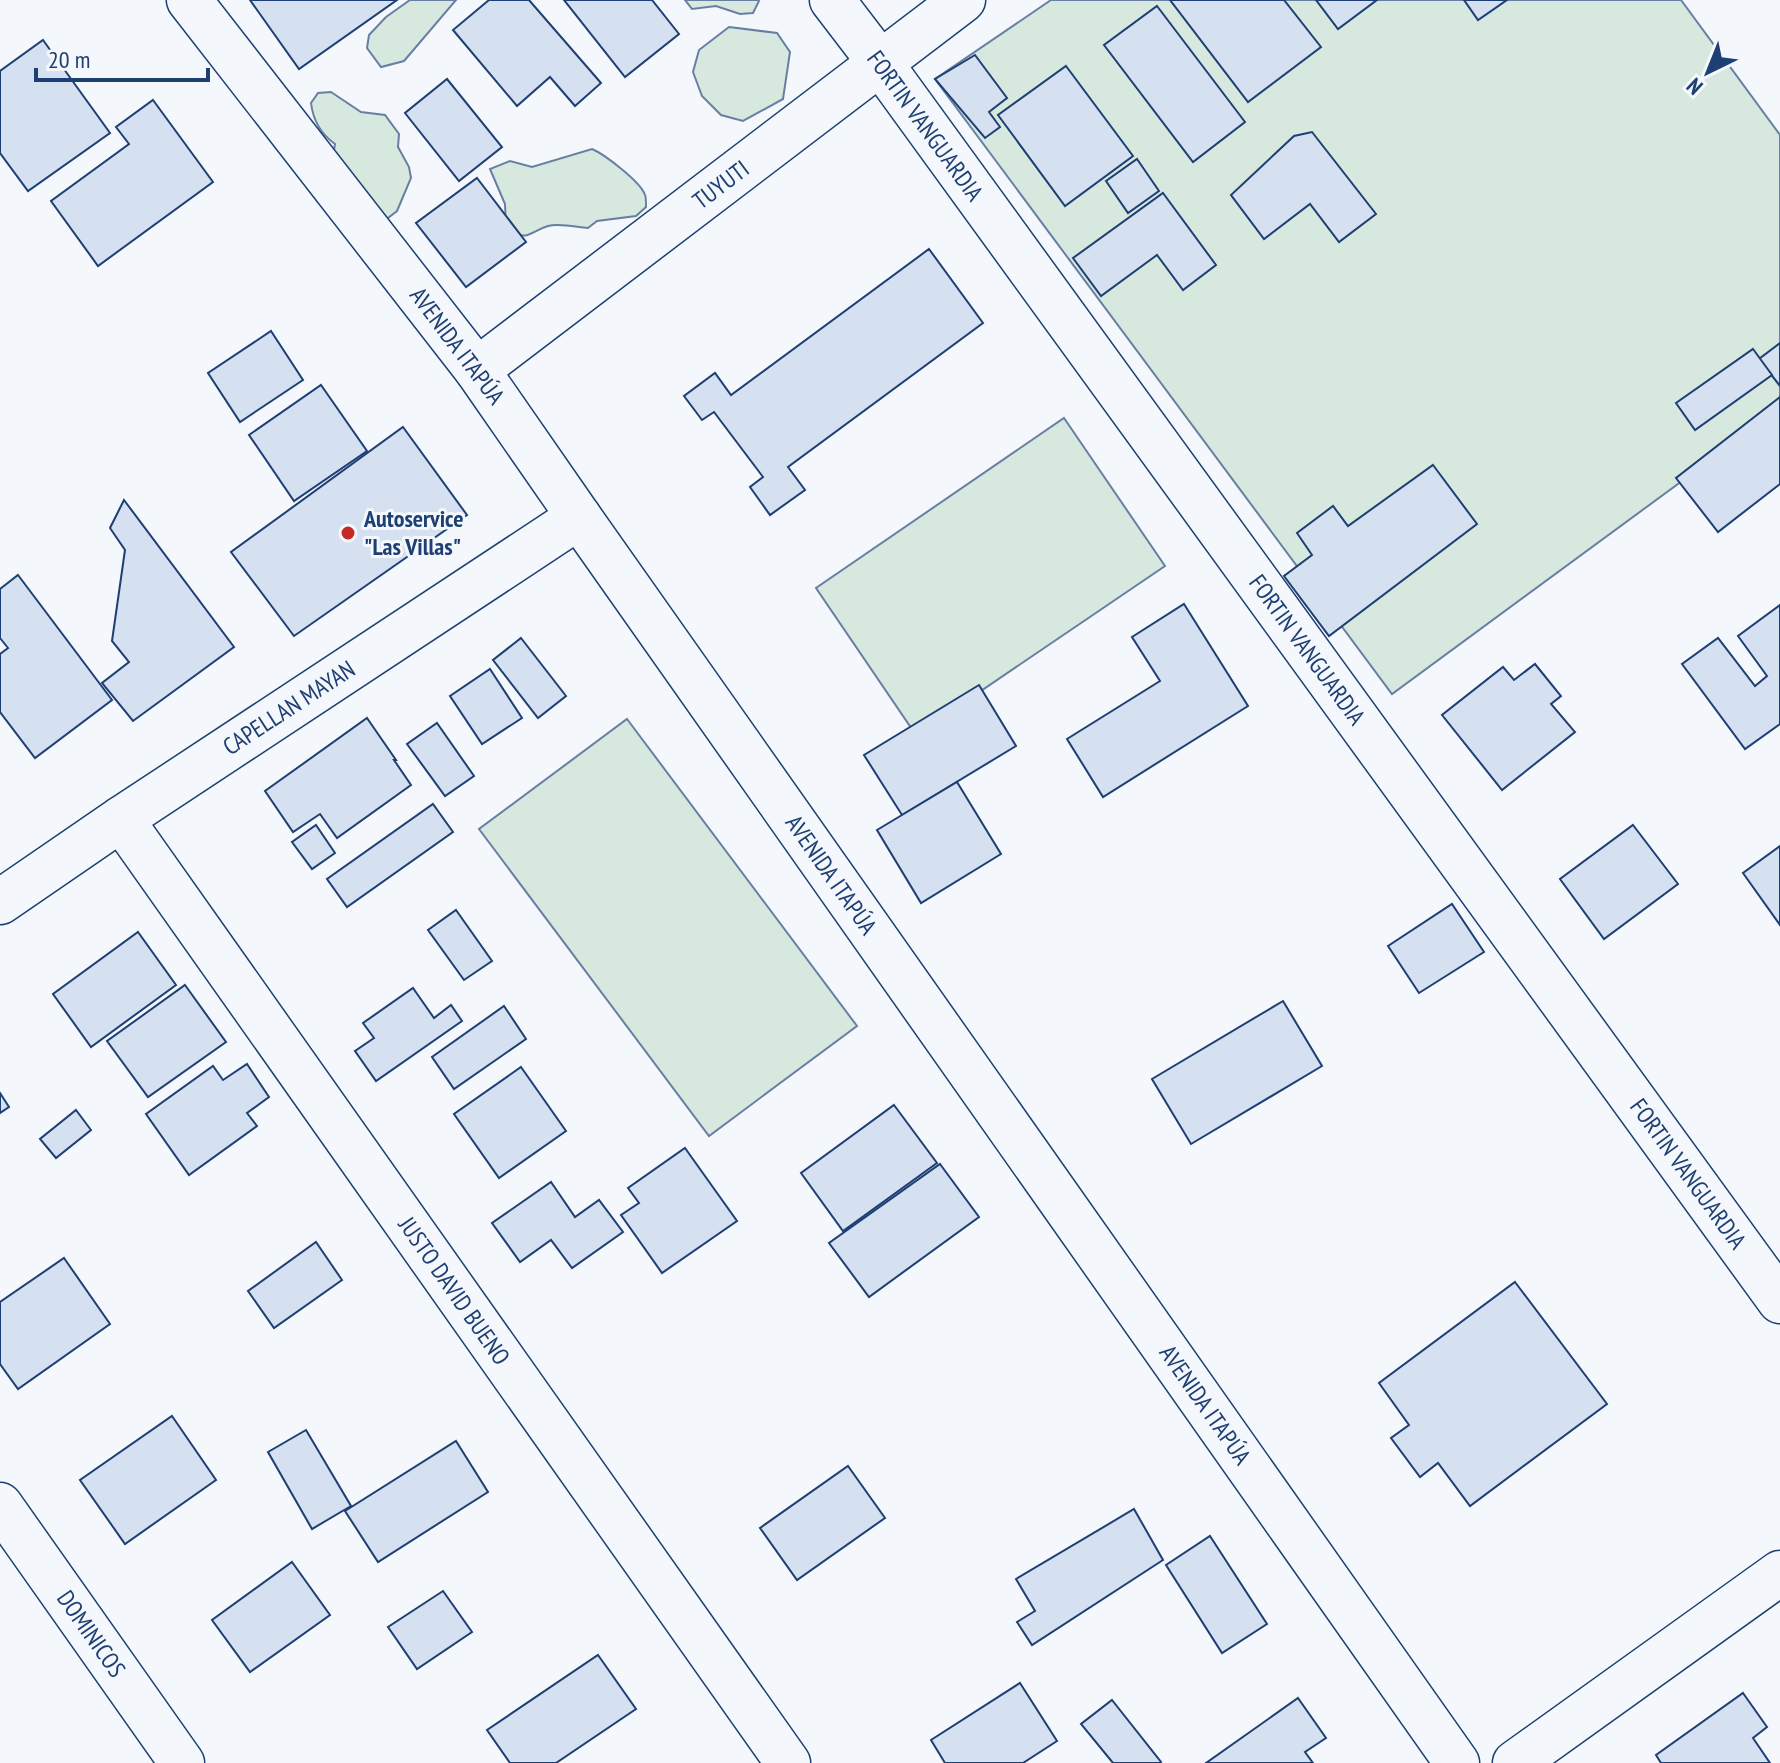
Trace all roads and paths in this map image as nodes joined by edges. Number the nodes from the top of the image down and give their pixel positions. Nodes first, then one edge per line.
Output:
1 (189, 0) edge
2 (832, 0) edge
3 (963, 0) edge
4 (881, 64) junction
5 (477, 370) junction
6 (579, 517) junction
7 (121, 819) junction
8 (0, 902) edge
9 (1780, 1301) edge
10 (0, 1505) edge
11 (1780, 1573) edge
12 (182, 1763) edge
13 (788, 1763) edge
14 (1457, 1763) edge
15 (1515, 1763) edge

1 - 5 street, AVENIDA ITAPÚA
2 - 4 street, FORTIN VANGUARDIA
3 - 4 street, TUYUTI
4 - 5 street, TUYUTI
4 - 9 street, FORTIN VANGUARDIA
5 - 6 street, AVENIDA ITAPÚA
6 - 7 street, CAPELLAN MAYAN
6 - 14 street, AVENIDA ITAPÚA
7 - 8 street, CAPELLAN MAYAN
7 - 13 street, JUSTO DAVID BUENO
10 - 12 street, DOMINICOS
11 - 15 street

